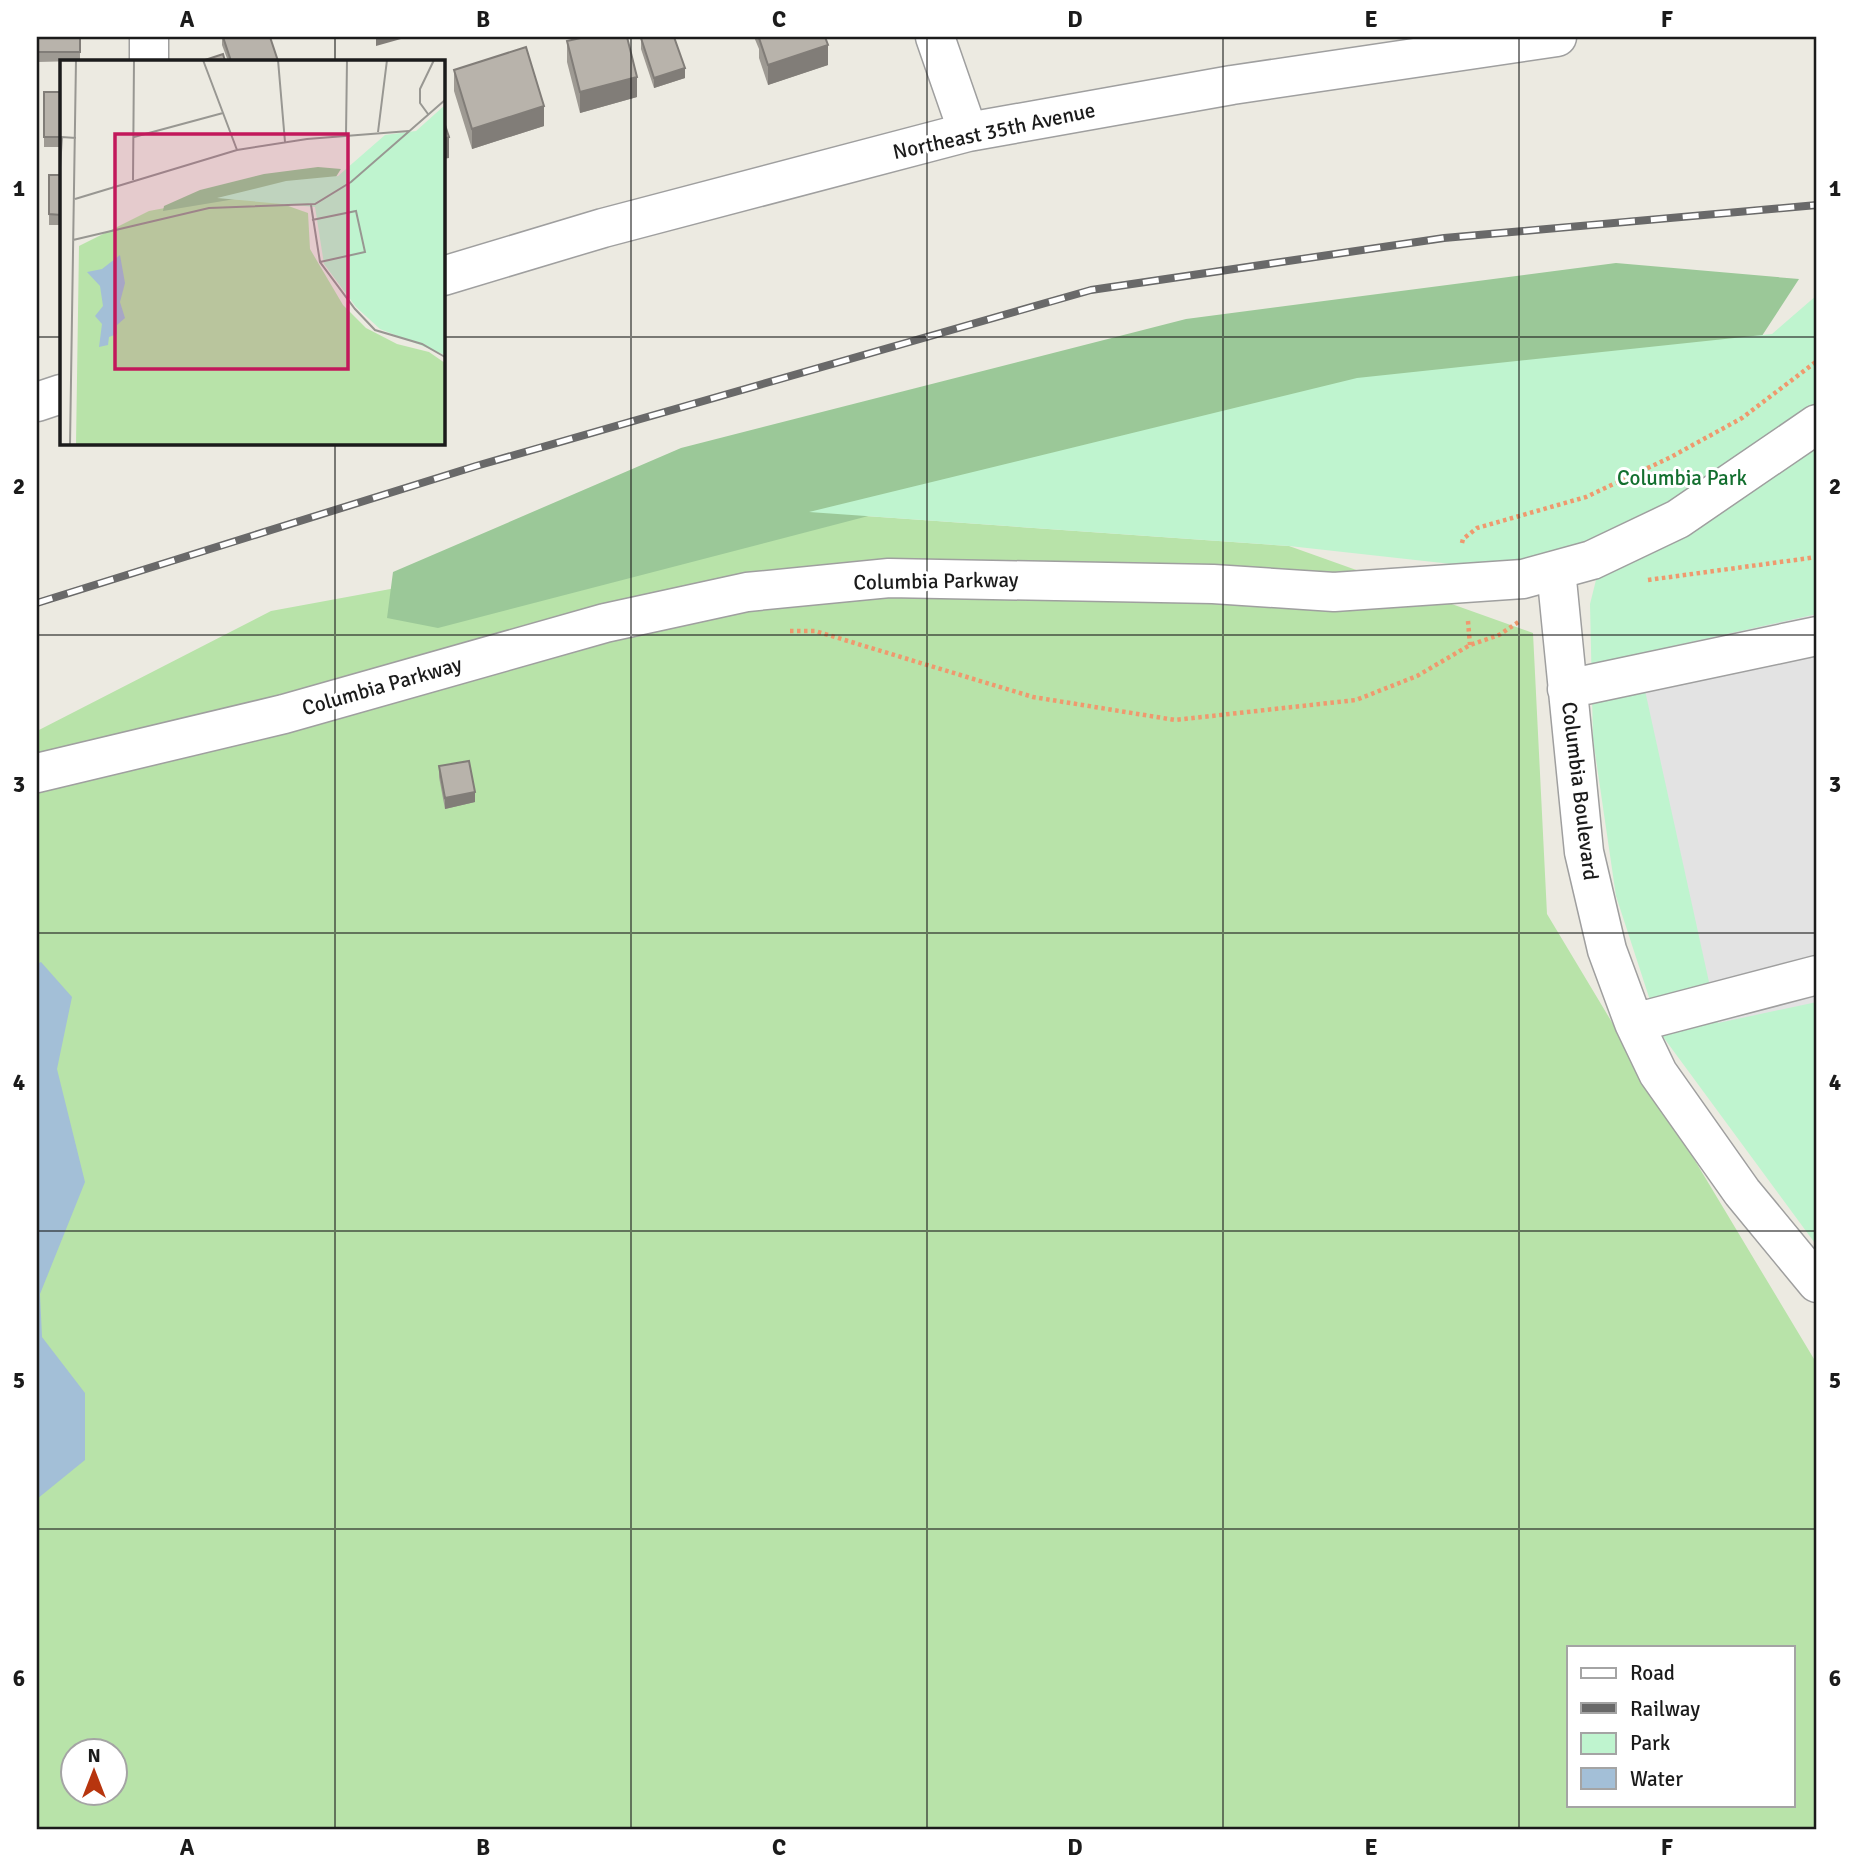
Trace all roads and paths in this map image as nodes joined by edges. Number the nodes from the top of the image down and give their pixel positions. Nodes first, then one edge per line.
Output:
1 (149, 37) edge
2 (934, 37) edge
3 (1557, 37) edge
4 (1348, 52) edge
5 (149, 60) edge
6 (968, 132) junction
7 (444, 276) edge
8 (1817, 361) edge
9 (60, 394) edge
10 (37, 402) edge
11 (1817, 424) edge
12 (1461, 547) dead end
13 (1817, 557) edge
14 (1556, 570) junction
15 (1642, 581) dead end
16 (1525, 618) dead end
17 (787, 631) dead end
18 (1817, 636) edge
19 (1567, 689) junction
20 (37, 773) edge
21 (1817, 975) edge
22 (1634, 1023) junction
23 (1817, 1283) edge

1 - 5 street
2 - 6 street
3 - 4 street, Northeast 35th Avenue
4 - 6 street, Northeast 35th Avenue
6 - 7 street, Northeast 35th Avenue
8 - 12 path
9 - 10 street
11 - 14 street, Columbia Parkway
13 - 15 path
14 - 19 street, Columbia Boulevard
14 - 20 street, Columbia Parkway
16 - 17 path
18 - 19 street
19 - 22 street, Columbia Boulevard
21 - 22 street
22 - 23 street, Columbia Boulevard

